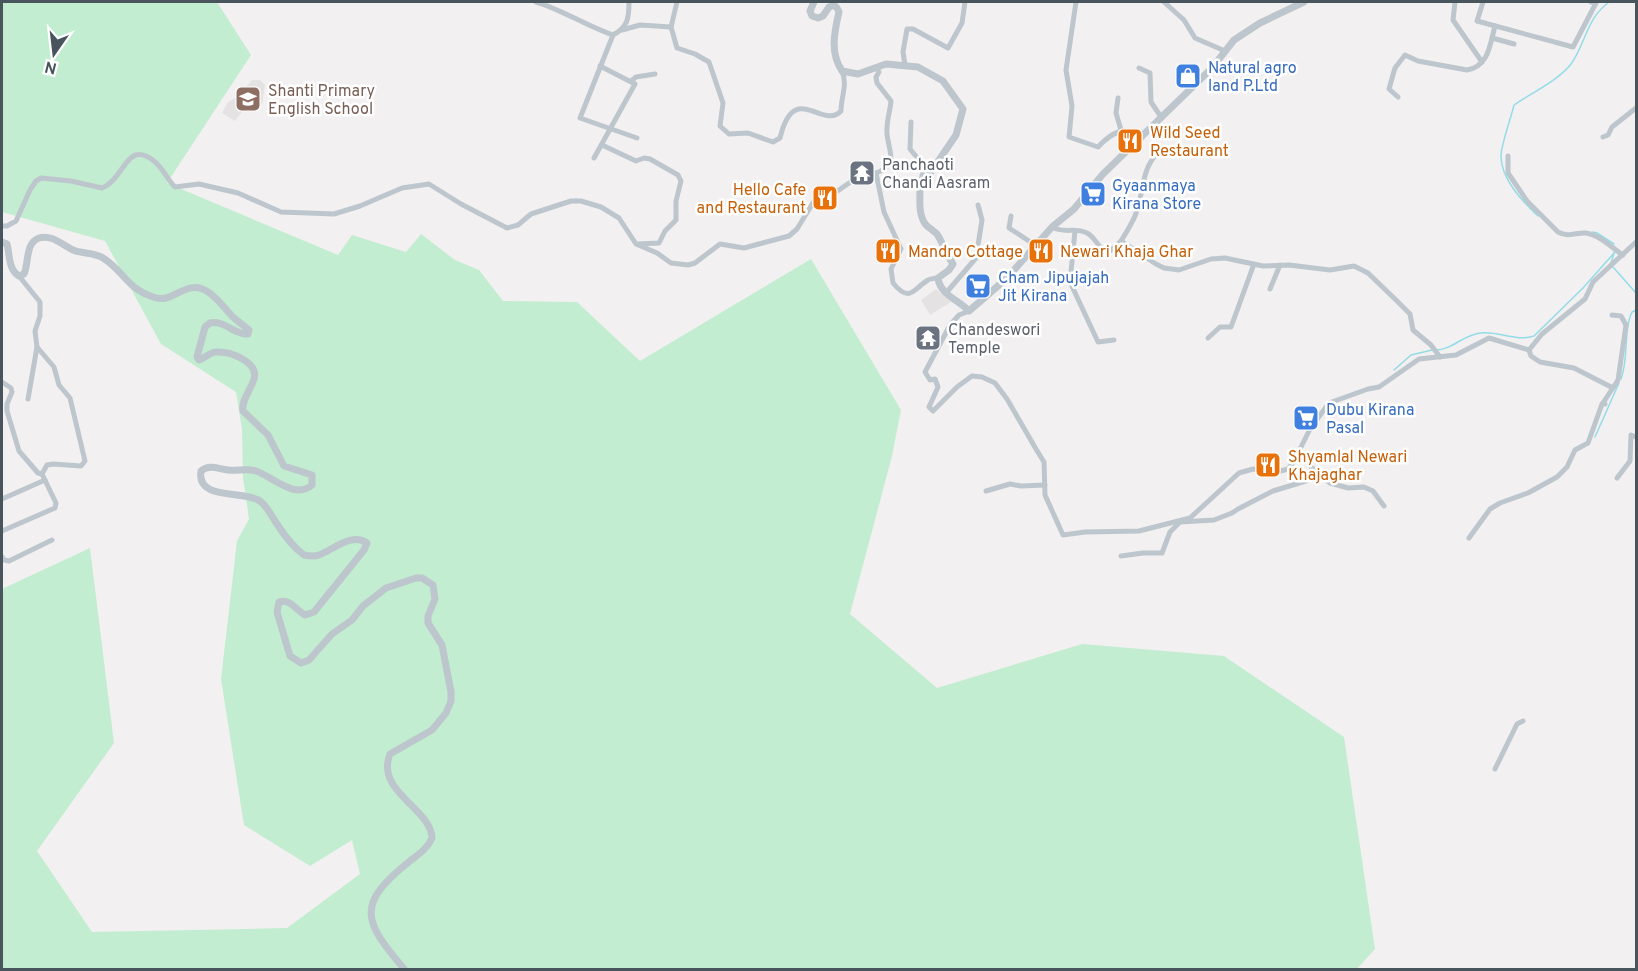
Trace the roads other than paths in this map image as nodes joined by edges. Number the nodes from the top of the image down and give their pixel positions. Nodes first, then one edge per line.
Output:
1 (536, 2) edge
2 (629, 2) edge
3 (677, 2) edge
4 (814, 2) edge
5 (965, 2) edge
6 (1076, 2) edge
7 (1164, 2) edge
8 (1304, 2) edge
9 (1455, 2) edge
10 (1483, 2) edge
11 (1591, 2) edge
12 (1495, 26) junction
13 (670, 27) junction
14 (622, 30) junction
15 (613, 34) junction
16 (1492, 38) junction
17 (1514, 44) dead end
18 (1225, 51) junction
19 (1482, 62) junction
20 (905, 65) junction
21 (600, 66) junction
22 (876, 67) junction
23 (1139, 68) dead end
24 (842, 71) junction
25 (655, 74) dead end
26 (631, 81) junction
27 (1398, 97) dead end
28 (1118, 98) dead end
29 (1636, 108) edge
30 (1161, 117) junction
31 (911, 122) dead end
32 (611, 127) junction
33 (1122, 130) junction
34 (1603, 137) dead end
35 (638, 138) dead end
36 (1142, 138) junction
37 (602, 146) junction
38 (1160, 150) dead end
39 (1508, 156) dead end
40 (594, 158) dead end
41 (876, 173) junction
42 (920, 188) junction
43 (978, 205) dead end
44 (1011, 216) dead end
45 (2, 226) edge
46 (1052, 227) junction
47 (1075, 231) junction
48 (1121, 241) junction
49 (2, 242) edge
50 (1636, 242) edge
51 (636, 244) junction
52 (1035, 245) junction
53 (1623, 255) junction
54 (1254, 264) junction
55 (1280, 265) junction
56 (19, 276) junction
57 (938, 278) junction
58 (1270, 289) dead end
59 (946, 294) junction
60 (969, 311) junction
61 (1612, 315) dead end
62 (1208, 338) dead end
63 (1114, 340) dead end
64 (37, 347) junction
65 (1529, 350) junction
66 (1438, 355) junction
67 (2, 382) edge
68 (1613, 388) junction
69 (28, 399) dead end
70 (1636, 437) edge
71 (1299, 451) junction
72 (1312, 468) junction
73 (42, 474) junction
74 (1617, 477) dead end
75 (45, 480) junction
76 (1045, 486) junction
77 (986, 491) dead end
78 (2, 499) edge
79 (1384, 506) dead end
80 (1180, 522) junction
81 (2, 531) edge
82 (1469, 538) dead end
83 (52, 540) dead end
84 (1121, 556) dead end
85 (2, 557) edge
86 (1523, 721) dead end
87 (1495, 769) dead end
88 (405, 969) edge

1 - 15 street
2 - 14 street
3 - 13 street
4 - 24 street
5 - 20 street
6 - 33 street
7 - 18 street
8 - 18 street
9 - 19 street
10 - 12 street
11 - 12 street
12 - 16 street
13 - 14 street
13 - 24 street
14 - 15 street
15 - 21 street
16 - 17 street
16 - 19 street
18 - 30 street
19 - 27 street
20 - 22 street
20 - 42 street
21 - 26 street
21 - 32 street
22 - 24 street
22 - 41 street
23 - 30 street
25 - 26 street
26 - 32 street
28 - 33 street
29 - 34 street
30 - 36 street
31 - 42 street
32 - 35 street
32 - 37 street
33 - 36 street
36 - 46 street
37 - 40 street
37 - 51 street
38 - 48 street
39 - 53 street
41 - 51 street
41 - 57 street
42 - 57 street
43 - 59 street
44 - 52 street
45 - 51 street
46 - 47 street
46 - 52 street
47 - 48 street
47 - 63 street
48 - 54 street
49 - 56 street
50 - 53 street
52 - 60 street
53 - 65 street
54 - 55 street
54 - 62 street
55 - 58 street
55 - 66 street
56 - 64 street
56 - 88 street
57 - 59 street
59 - 60 street
60 - 76 street
61 - 68 street
64 - 69 street
64 - 73 street
65 - 66 street
65 - 68 street
66 - 71 street
67 - 73 street
68 - 82 street
70 - 74 street
71 - 72 street
71 - 80 street
72 - 79 street
72 - 80 street
73 - 75 street
75 - 78 street
75 - 81 street
76 - 77 street
76 - 80 street
80 - 84 street
83 - 85 street
86 - 87 street

